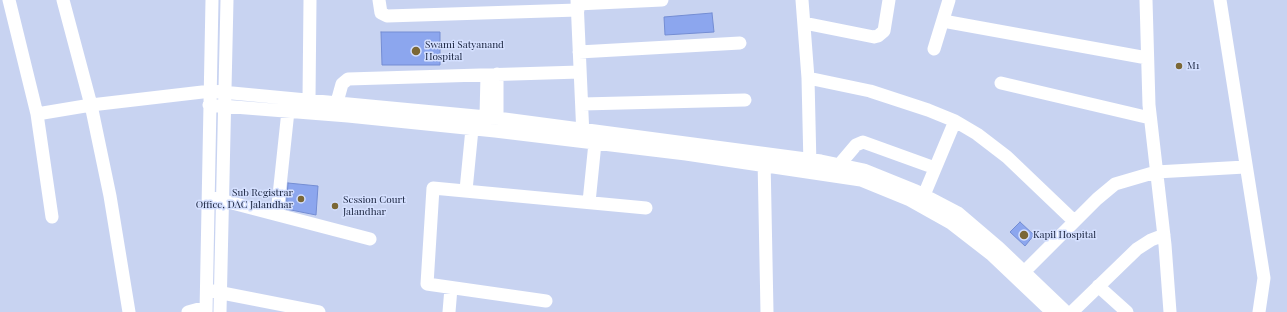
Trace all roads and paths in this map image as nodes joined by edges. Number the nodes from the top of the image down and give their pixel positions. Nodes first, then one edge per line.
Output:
1 (9, 0) edge
2 (63, 0) edge
3 (212, 0) edge
4 (226, 0) edge
5 (310, 0) edge
6 (379, 0) edge
7 (662, 0) edge
8 (802, 0) edge
9 (889, 0) edge
10 (949, 0) edge
11 (1146, 0) edge
12 (1220, 0) edge
13 (577, 5) edge
14 (943, 20) junction
15 (804, 24) junction
16 (740, 42) dead end
17 (934, 49) dead end
18 (580, 52) junction
19 (1147, 58) junction
20 (580, 72) junction
21 (492, 75) junction
22 (808, 78) junction
23 (1001, 83) dead end
24 (211, 91) junction
25 (224, 92) junction
26 (309, 99) junction
27 (745, 100) dead end
28 (337, 102) junction
29 (582, 104) junction
30 (91, 105) junction
31 (209, 105) junction
32 (224, 106) junction
33 (288, 111) junction
34 (383, 113) junction
35 (37, 114) junction
36 (491, 117) junction
37 (1150, 118) junction
38 (955, 121) junction
39 (472, 129) junction
40 (583, 129) junction
41 (589, 143) junction
42 (764, 159) junction
43 (839, 165) junction
44 (810, 166) junction
45 (1245, 167) junction
46 (936, 168) junction
47 (1156, 172) junction
48 (466, 190) junction
49 (208, 196) junction
50 (924, 196) junction
51 (222, 199) junction
52 (589, 202) junction
53 (646, 208) dead end
54 (277, 214) junction
55 (52, 217) dead end
56 (1074, 221) junction
57 (1164, 235) junction
58 (370, 239) dead end
59 (1021, 276) junction
60 (1098, 286) junction
61 (451, 288) junction
62 (206, 290) junction
63 (220, 292) junction
64 (546, 301) dead end
65 (206, 310) edge
66 (130, 312) edge
67 (188, 312) edge
68 (220, 312) edge
69 (319, 312) edge
70 (450, 312) edge
71 (767, 312) edge
72 (1052, 312) edge
73 (1066, 312) edge
74 (1072, 312) edge
75 (1127, 312) edge
76 (1170, 312) edge
77 (1259, 312) edge

1 - 35 street
2 - 30 street
3 - 24 street
4 - 25 street
5 - 26 street
6 - 13 street
7 - 13 street
8 - 15 street
9 - 15 street
10 - 14 street
11 - 19 street
12 - 45 street
13 - 18 street
14 - 17 street
14 - 19 street
15 - 22 street
16 - 18 street
18 - 20 street
19 - 37 street
20 - 21 street
20 - 29 street
21 - 28 street
21 - 36 street
22 - 38 street
22 - 44 street
23 - 37 street
24 - 25 street
24 - 30 street
24 - 31 street
25 - 26 street
25 - 32 street
26 - 28 street
27 - 29 street
28 - 34 street
29 - 40 street
30 - 35 street
30 - 66 street
31 - 32 street
31 - 49 street
32 - 33 street
32 - 51 street
33 - 34 street
33 - 54 street
34 - 36 street
34 - 39 street
35 - 55 street
36 - 40 street
37 - 47 street
38 - 46 street
38 - 56 street
39 - 41 street
39 - 48 street
40 - 41 street
40 - 42 street
41 - 42 street
41 - 52 street
42 - 44 street
42 - 71 street
43 - 44 street
43 - 46 street
43 - 50 street
44 - 59 street
45 - 47 street
45 - 77 street
46 - 50 street
47 - 56 street
47 - 57 street
48 - 52 street
48 - 61 street
49 - 51 street
49 - 62 street
50 - 59 street
51 - 54 street
51 - 63 street
52 - 53 street
54 - 58 street
56 - 59 street
57 - 60 street
57 - 76 street
59 - 72 street
59 - 73 street
60 - 74 street
60 - 75 street
61 - 64 street
61 - 70 street
62 - 63 street
62 - 65 street
63 - 68 street
63 - 69 street
65 - 67 street

